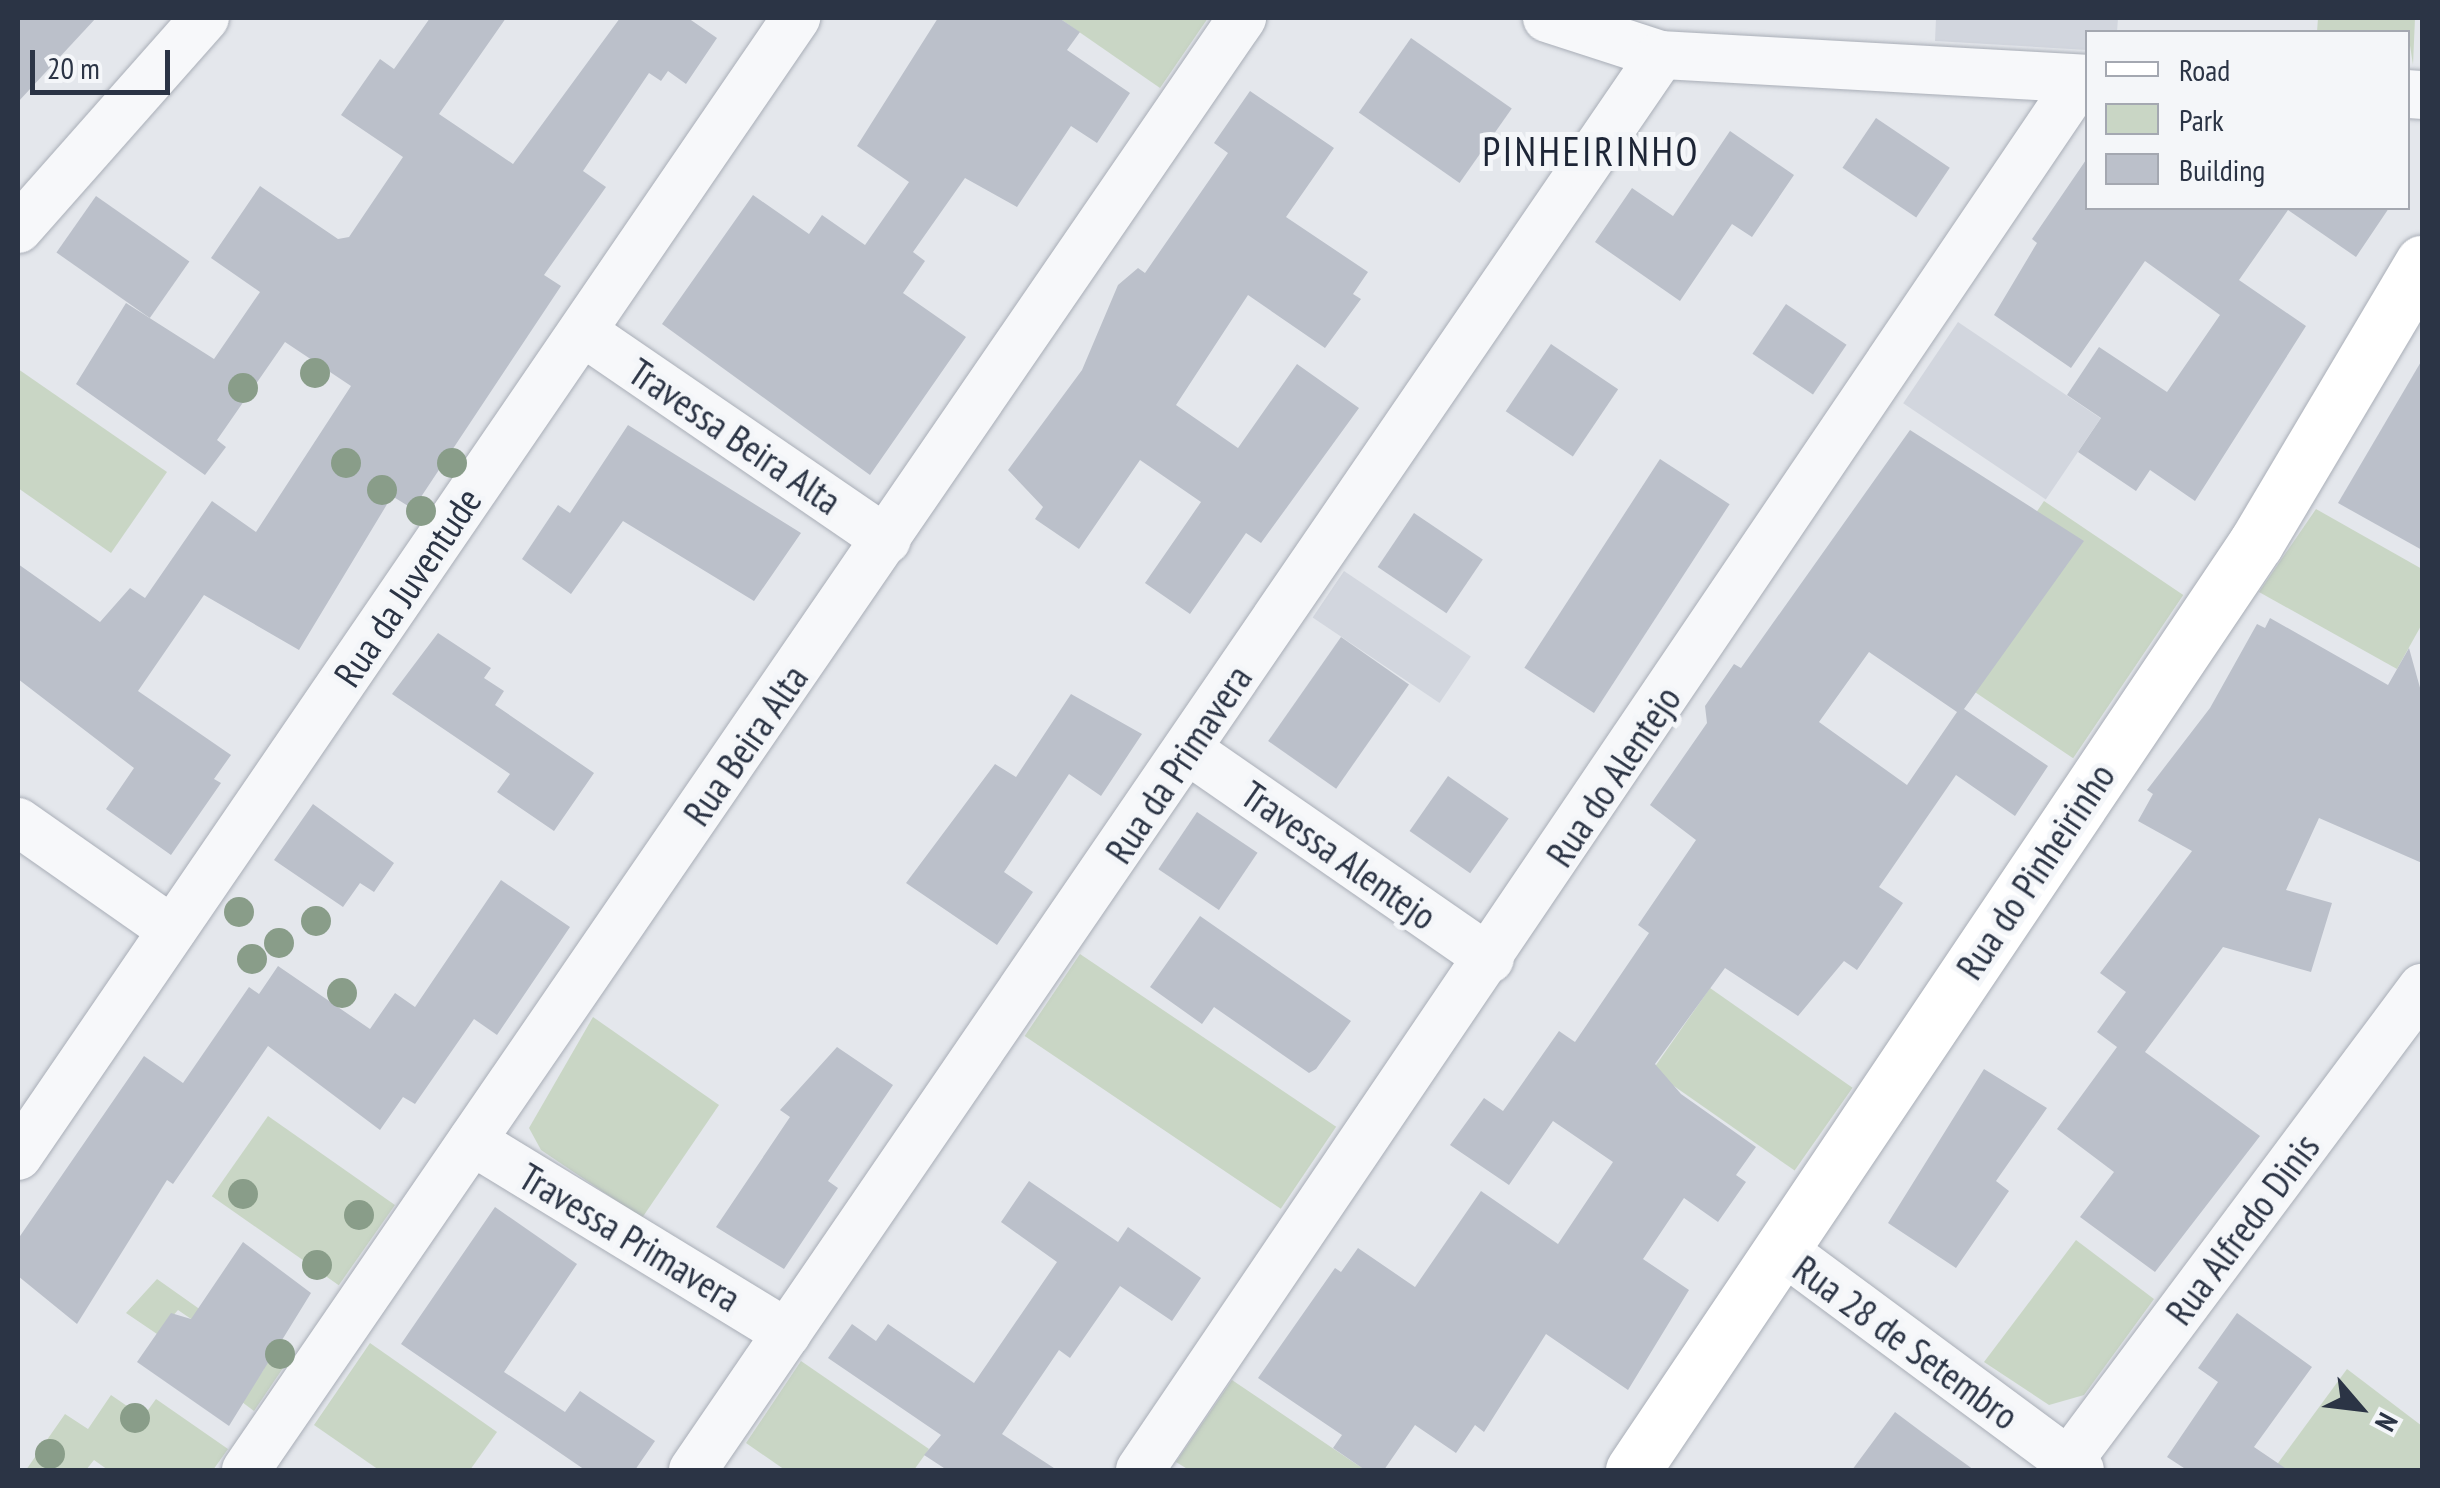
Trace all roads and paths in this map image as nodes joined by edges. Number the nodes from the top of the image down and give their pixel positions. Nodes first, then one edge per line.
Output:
1 (205, 18) edge
2 (793, 18) edge
3 (1242, 18) edge
4 (1547, 18) edge
5 (1662, 55) junction
6 (2084, 79) edge
7 (18, 229) edge
8 (2422, 262) edge
9 (582, 332) junction
10 (887, 540) junction
11 (1188, 750) junction
12 (18, 822) edge
13 (172, 930) junction
14 (1490, 960) junction
15 (2422, 988) edge
16 (472, 1140) junction
17 (18, 1156) edge
18 (1780, 1248) junction
19 (787, 1333) junction
20 (2070, 1468) edge
21 (246, 1470) edge
22 (693, 1470) edge
23 (1140, 1470) edge
24 (1633, 1470) edge

1 - 7 street
2 - 9 street, Rua da Juventude
3 - 10 street, Rua Beira Alta
4 - 5 street
5 - 6 street
5 - 11 street, Rua da Primavera
6 - 14 street, Rua do Alentejo
8 - 18 street, Rua do Pinheirinho
9 - 10 street, Travessa Beira Alta
9 - 13 street, Rua da Juventude
10 - 16 street, Rua Beira Alta
11 - 14 street, Travessa Alentejo
11 - 19 street, Rua da Primavera
12 - 13 street
13 - 17 street, Rua da Juventude
14 - 23 street, Rua do Alentejo
15 - 20 street, Rua Alfredo Dinis
16 - 19 street, Travessa Primavera
16 - 21 street, Rua Beira Alta
18 - 20 street, Rua 28 de Setembro
18 - 24 street, Rua do Pinheirinho
19 - 22 street, Rua da Primavera

